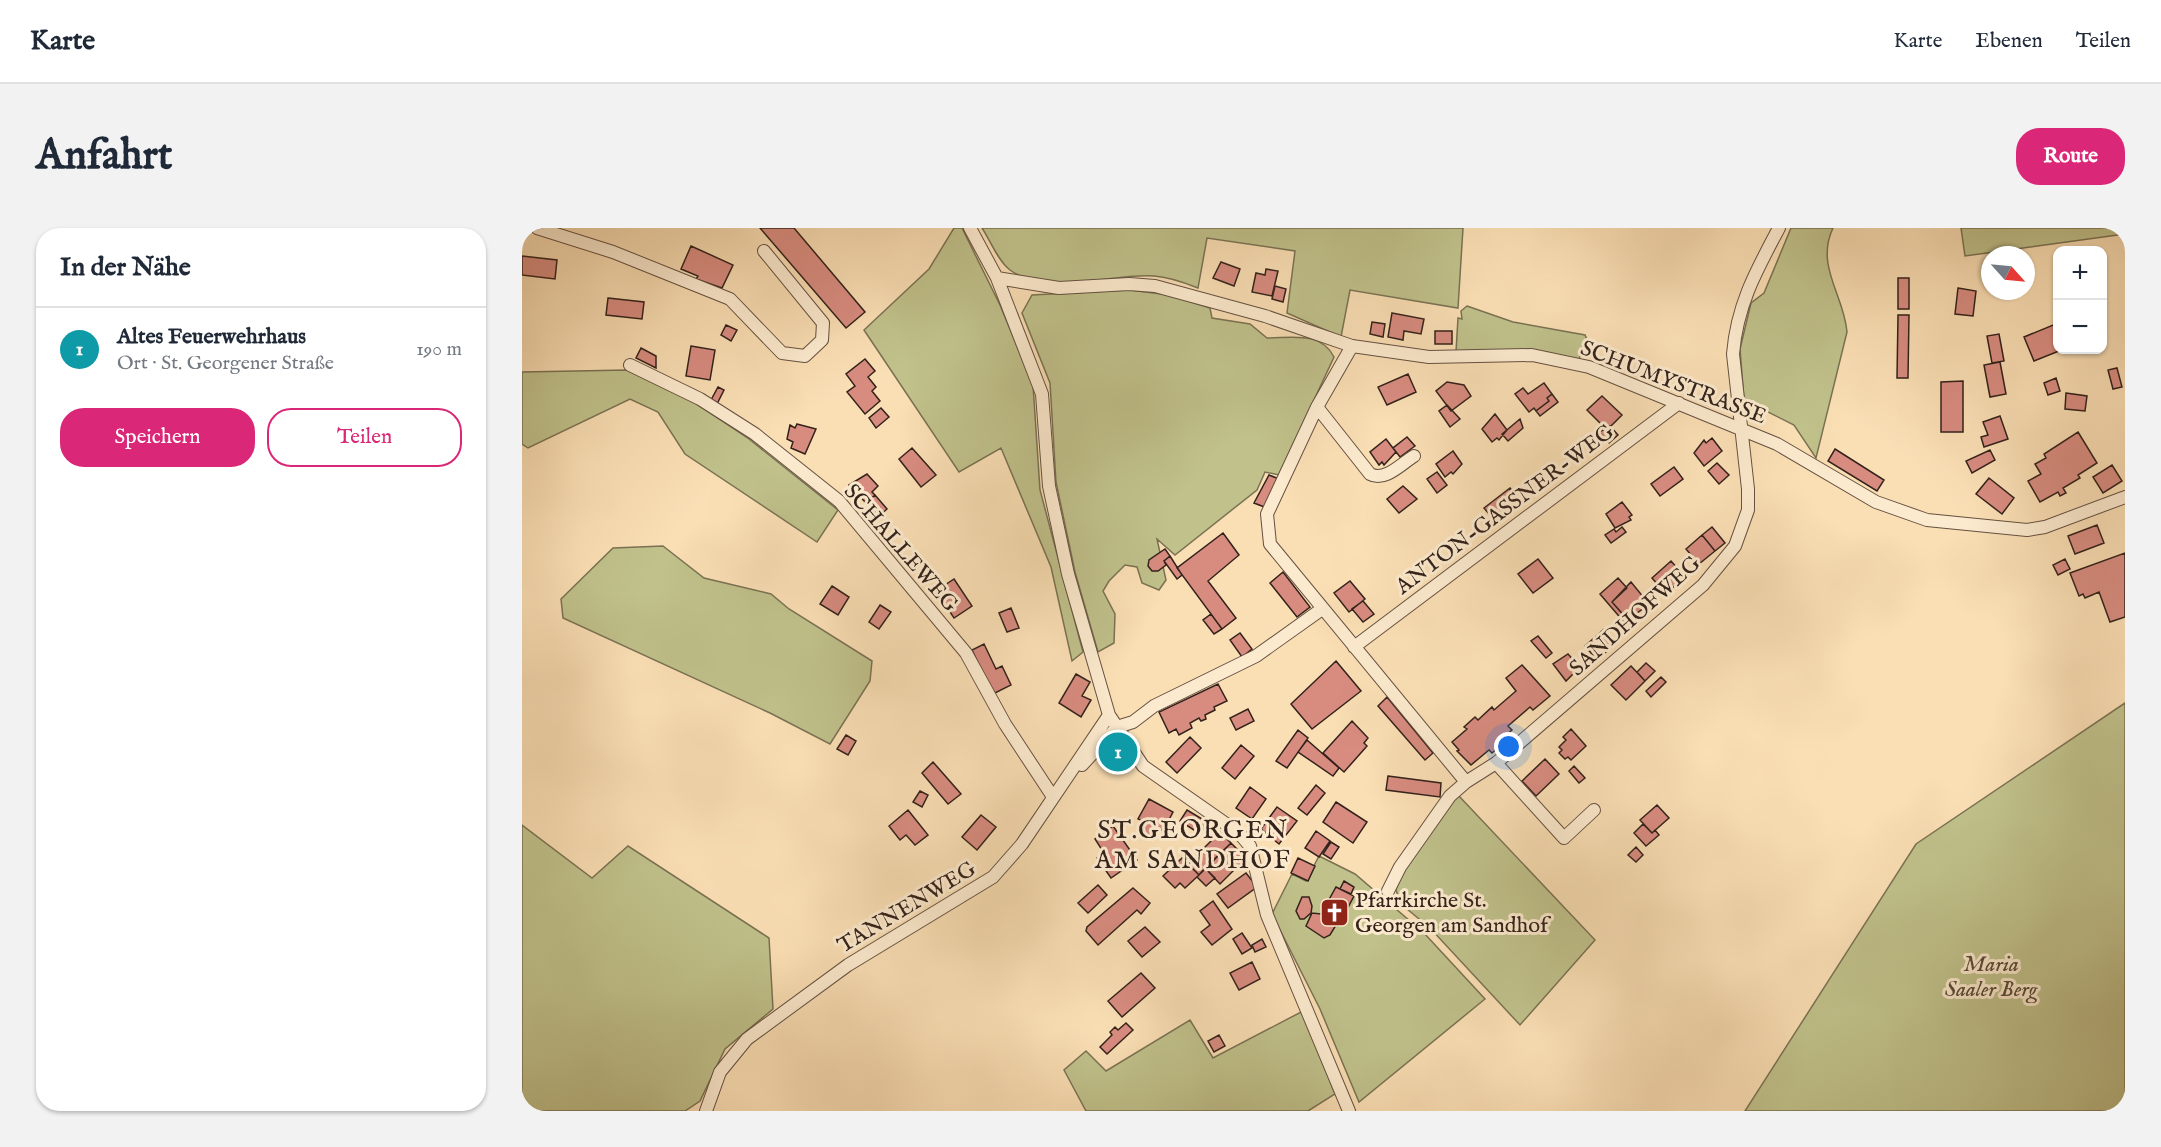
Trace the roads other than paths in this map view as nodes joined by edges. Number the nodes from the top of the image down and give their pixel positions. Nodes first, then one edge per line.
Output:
1 (537, 228) edge
2 (970, 228) edge
3 (1779, 228) edge
4 (764, 251) dead end
5 (997, 278) junction
6 (1352, 346) junction
7 (630, 365) dead end
8 (1679, 403) junction
9 (1317, 407) junction
10 (1740, 428) junction
11 (1414, 456) dead end
12 (2125, 497) edge
13 (1322, 609) junction
14 (1354, 647) junction
15 (1109, 715) junction
16 (1117, 728) junction
17 (1496, 763) junction
18 (1466, 782) junction
19 (1053, 797) junction
20 (1594, 810) dead end
21 (1388, 891) dead end
22 (706, 1111) edge
23 (1349, 1111) edge

1 - 4 street
2 - 5 street
3 - 10 street, SANDHOFWEG
5 - 6 street, SCHUMYSTRASSE
5 - 15 street
6 - 8 street, SCHUMYSTRASSE
6 - 9 street
7 - 19 street, SCHALLEWEG
8 - 10 street, SCHUMYSTRASSE
8 - 14 street, ANTON-GASSNER-WEG
9 - 11 street
9 - 13 street
10 - 12 street, SCHUMYSTRASSE
10 - 17 street, SANDHOFWEG
13 - 14 street
13 - 16 street
14 - 18 street
15 - 16 street
15 - 19 street, TANNENWEG
16 - 19 street
16 - 23 street
17 - 18 street, SANDHOFWEG
17 - 20 street
18 - 21 street, SANDHOFWEG
19 - 22 street, TANNENWEG

